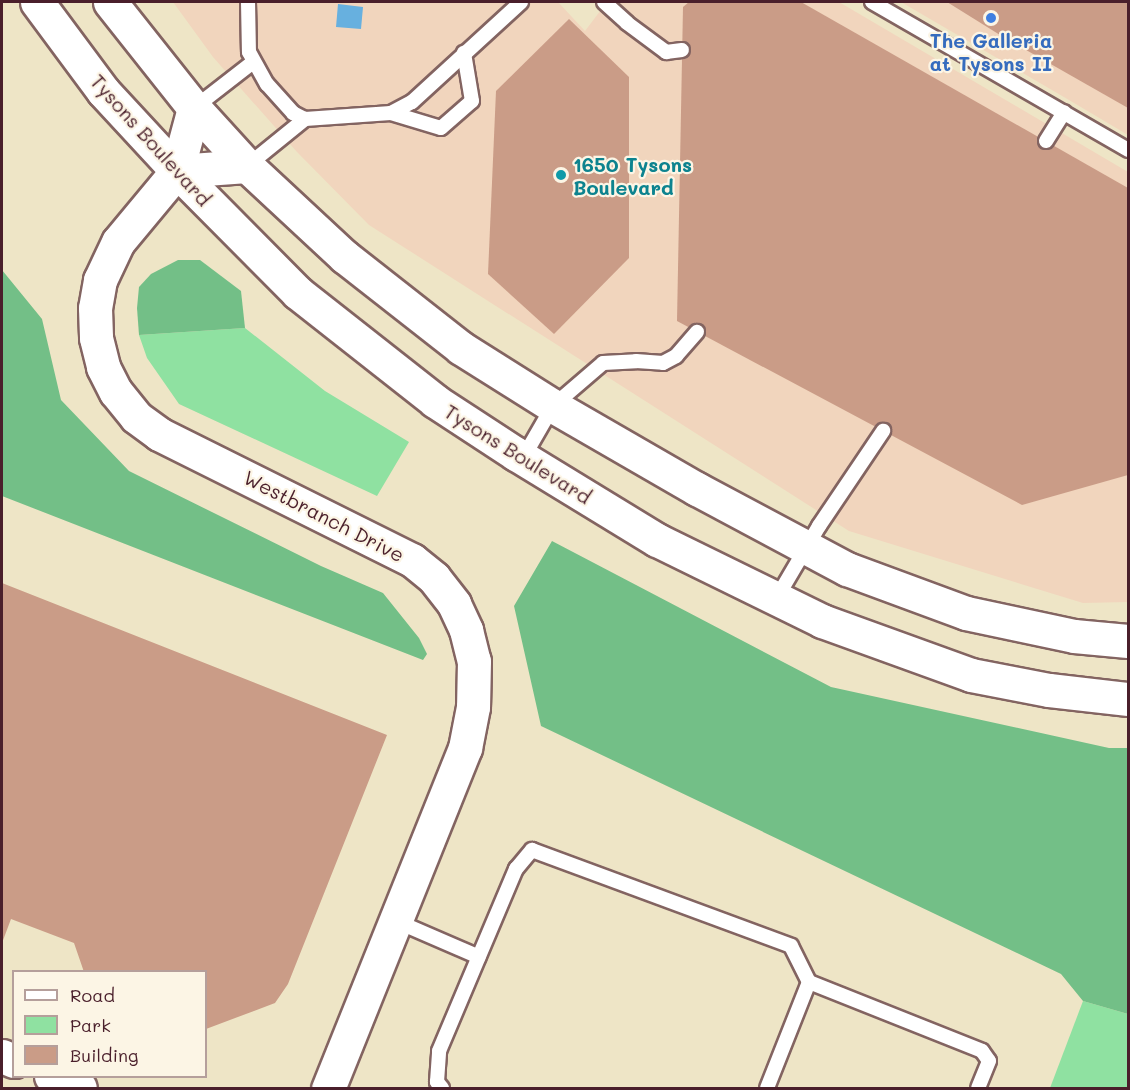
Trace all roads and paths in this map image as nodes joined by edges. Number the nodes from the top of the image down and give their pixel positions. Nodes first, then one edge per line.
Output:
1 (37, 2) edge
2 (110, 2) edge
3 (248, 2) edge
4 (520, 2) edge
5 (604, 2) edge
6 (872, 2) edge
7 (682, 50) dead end
8 (464, 53) junction
9 (253, 62) junction
10 (194, 108) junction
11 (1064, 112) junction
12 (391, 113) junction
13 (305, 119) junction
14 (1046, 141) dead end
15 (1128, 150) edge
16 (247, 166) junction
17 (177, 171) junction
18 (697, 332) dead end
19 (553, 406) junction
20 (883, 431) dead end
21 (523, 459) junction
22 (806, 547) junction
23 (776, 598) junction
24 (1128, 641) edge
25 (1128, 699) edge
26 (396, 921) junction
27 (479, 957) junction
28 (809, 982) junction
29 (53, 1078) edge
30 (80, 1089) edge
31 (328, 1089) edge
32 (442, 1089) edge
33 (767, 1089) edge
34 (978, 1089) edge

1 - 17 street, Tysons Boulevard
2 - 10 street
3 - 9 lane
4 - 8 lane
5 - 7 lane
6 - 11 lane
8 - 12 lane
8 - 12 lane
9 - 10 lane
9 - 13 lane
10 - 16 street
10 - 17 street, Westbranch Drive
11 - 14 lane
11 - 15 lane
12 - 13 lane
13 - 16 lane
16 - 17 street
16 - 19 street
17 - 21 street, Tysons Boulevard
17 - 26 street, Westbranch Drive
18 - 19 lane
19 - 21 lane
19 - 22 street
20 - 22 lane
21 - 23 street, Tysons Boulevard
22 - 23 lane
22 - 24 street
23 - 25 street, Tysons Boulevard
26 - 27 lane
26 - 31 street, Westbranch Drive
27 - 28 lane
27 - 32 lane
28 - 33 lane
28 - 34 lane
29 - 30 street

